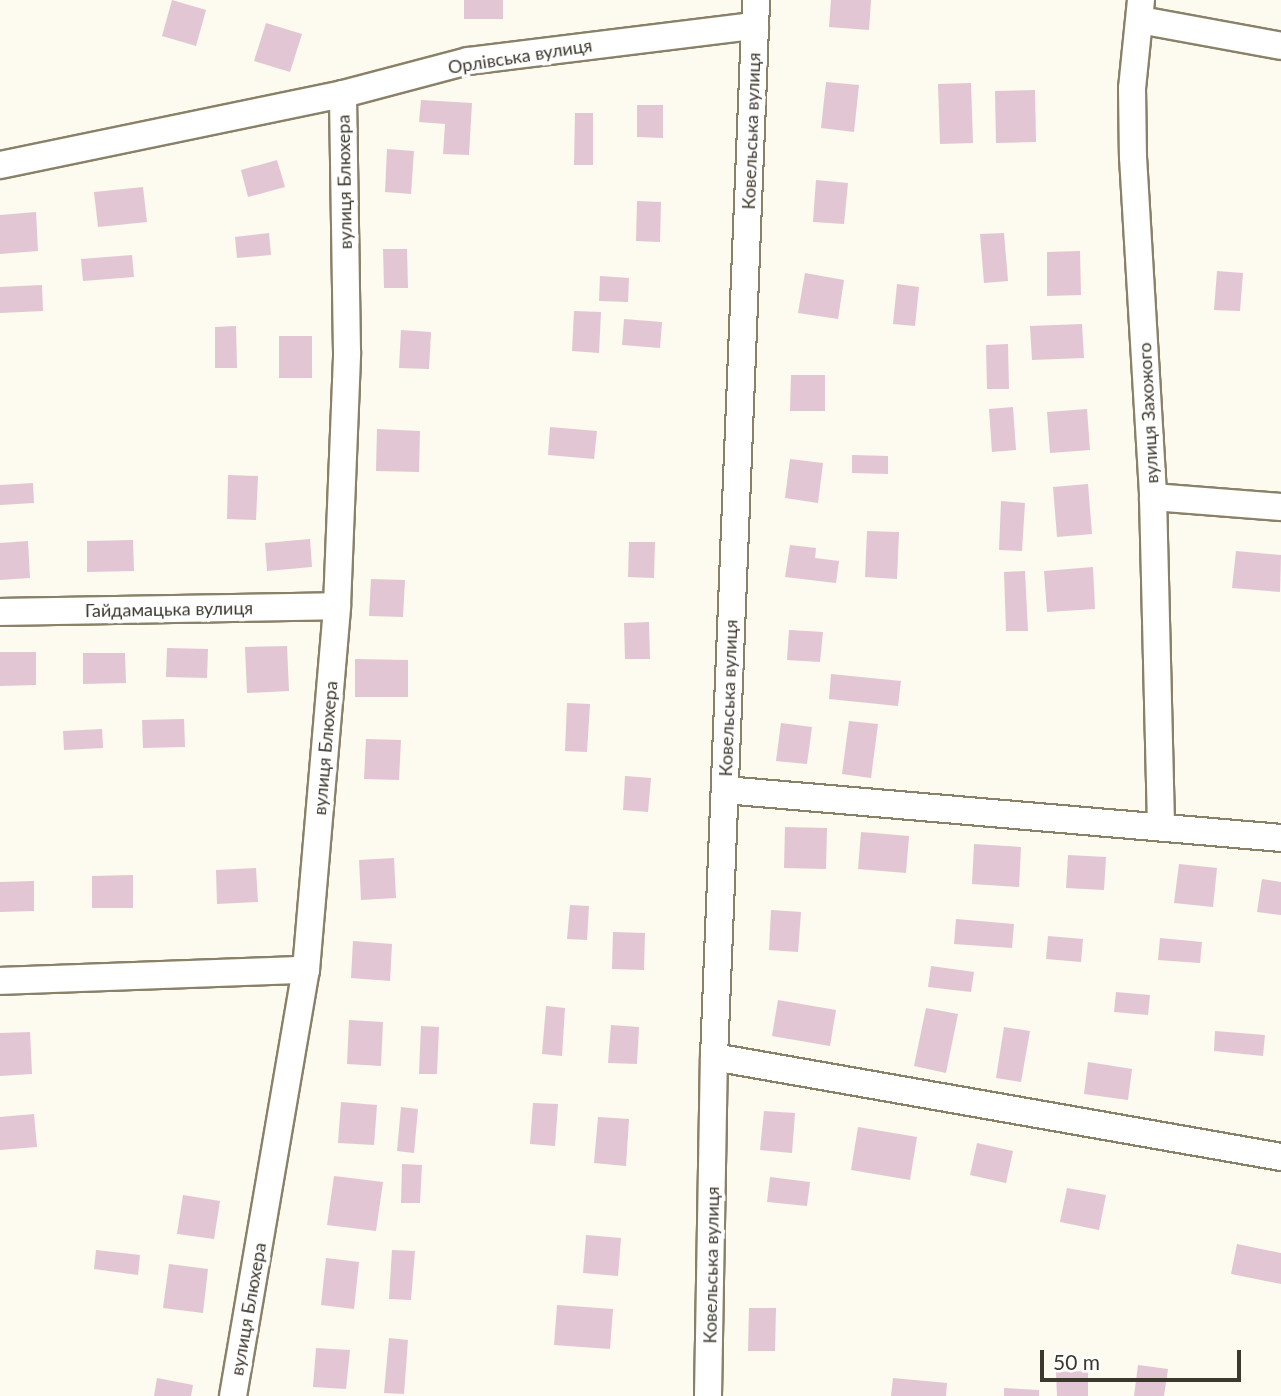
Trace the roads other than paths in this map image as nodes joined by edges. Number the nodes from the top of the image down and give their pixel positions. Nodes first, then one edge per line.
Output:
1 (756, 0) edge
2 (1141, 10) edge
3 (755, 26) junction
4 (1281, 46) edge
5 (343, 94) junction
6 (0, 165) edge
7 (1153, 497) junction
8 (1281, 507) edge
9 (337, 606) junction
10 (0, 612) edge
11 (725, 790) junction
12 (1161, 827) junction
13 (1281, 838) edge
14 (306, 970) junction
15 (0, 981) edge
16 (715, 1057) junction
17 (1281, 1157) edge
18 (233, 1396) edge
19 (708, 1396) edge

1 - 3 street, Ковельська вулиця
2 - 4 street
2 - 7 street, вулиця Захожого
3 - 5 street, Орлівська вулиця
3 - 11 street, Ковельська вулиця
5 - 6 street, Орлівська вулиця
5 - 9 street, вулиця Блюхера
7 - 8 street
7 - 12 street, вулиця Захожого
9 - 10 street, Гайдамацька вулиця
9 - 14 street, вулиця Блюхера
11 - 12 street
11 - 16 street, Ковельська вулиця
12 - 13 street
14 - 15 street
14 - 18 street, вулиця Блюхера
16 - 17 street
16 - 19 street, Ковельська вулиця

